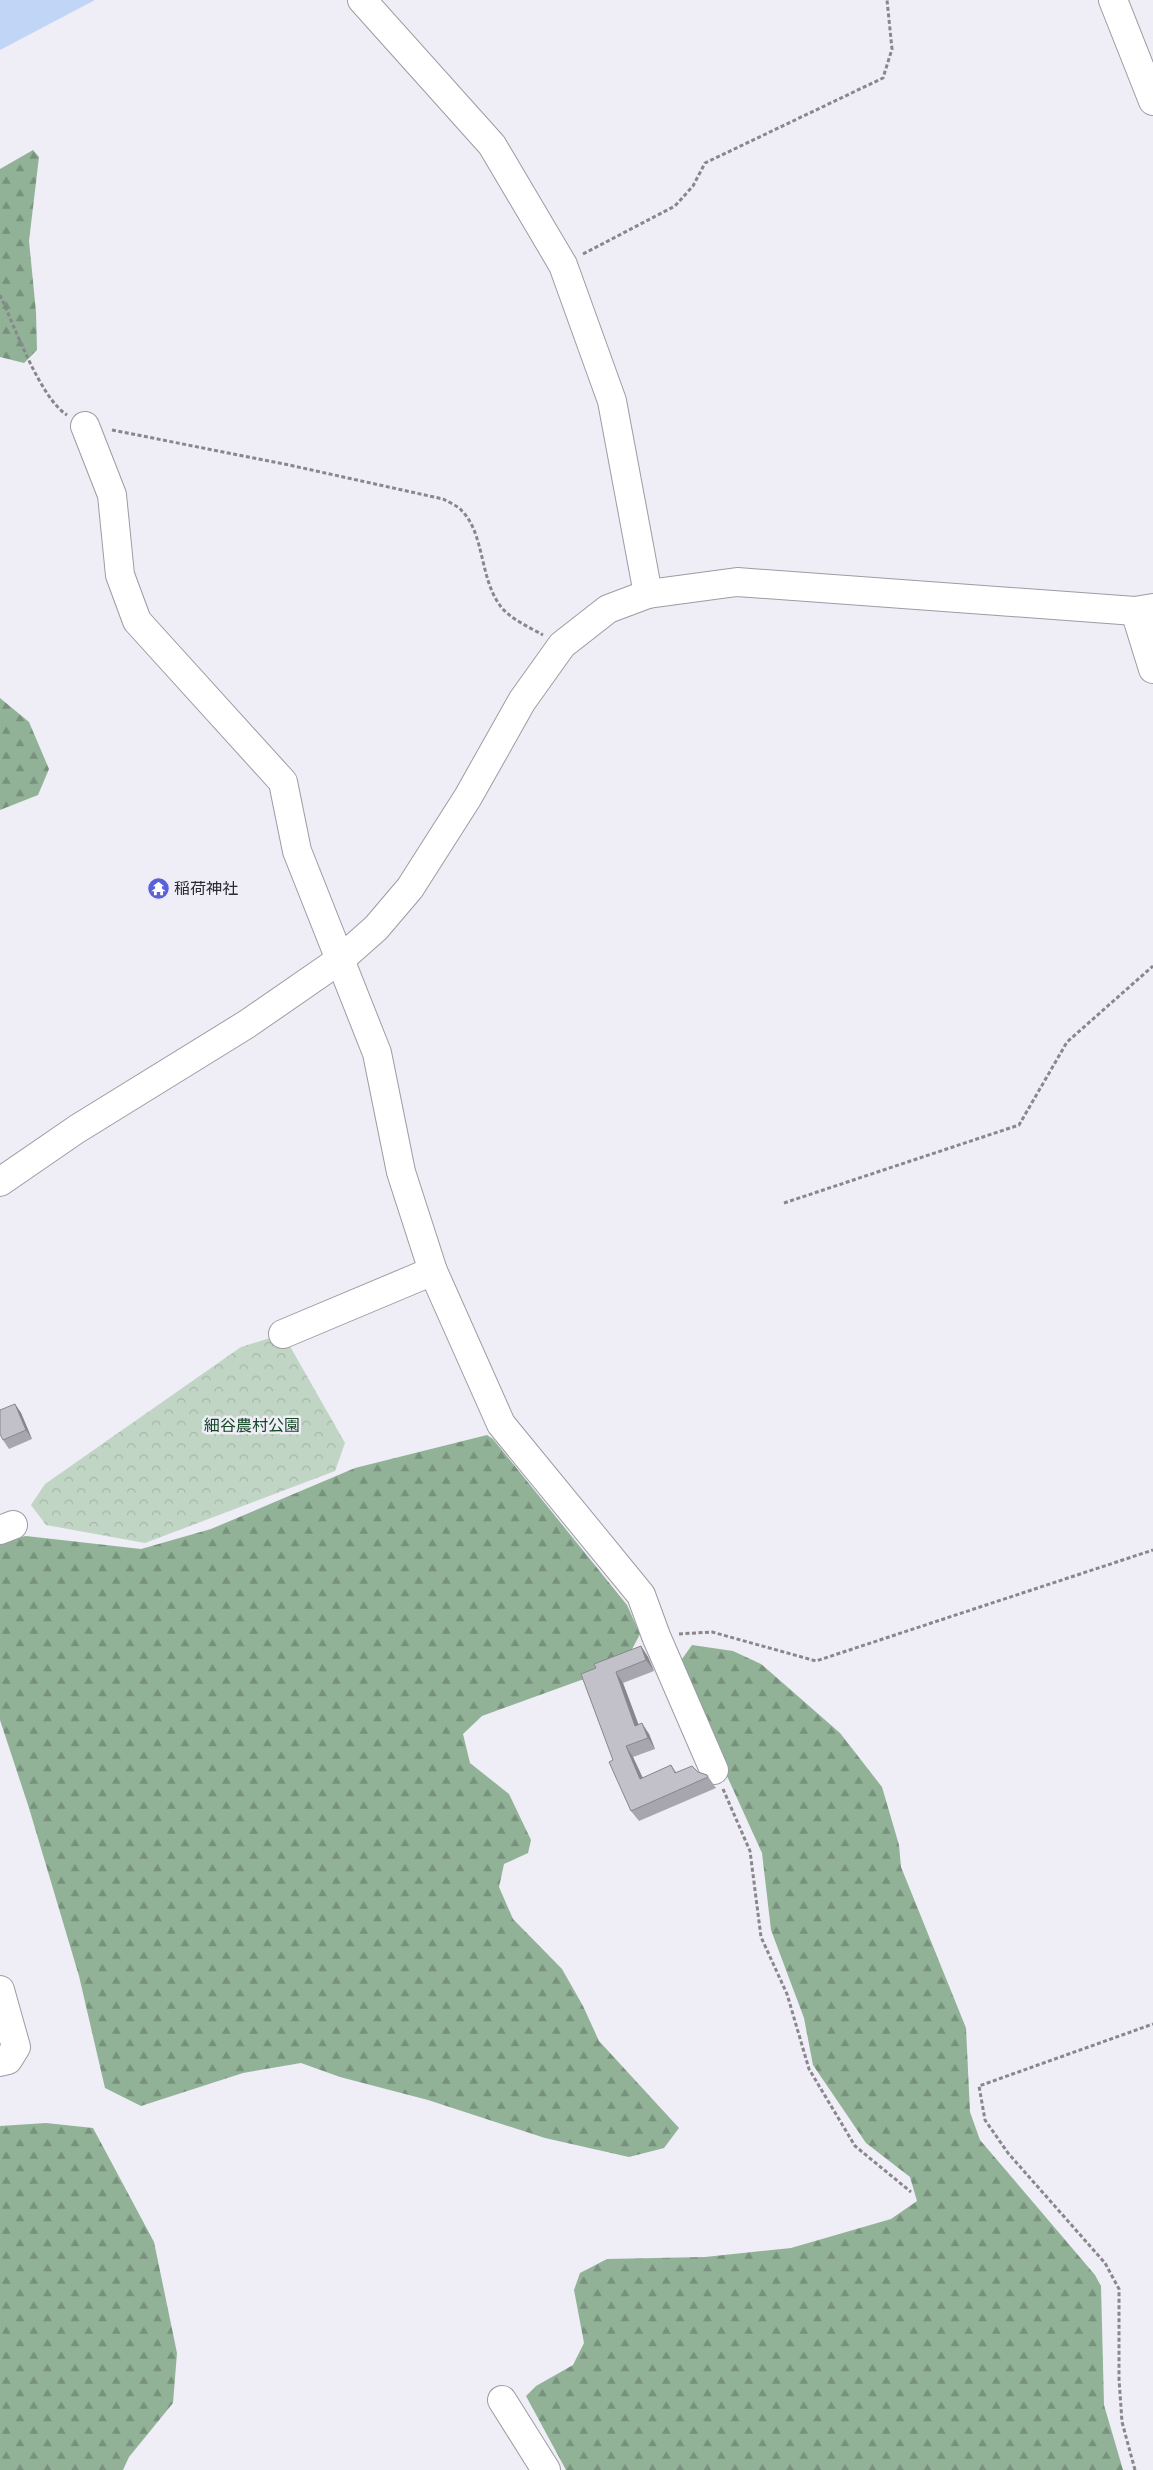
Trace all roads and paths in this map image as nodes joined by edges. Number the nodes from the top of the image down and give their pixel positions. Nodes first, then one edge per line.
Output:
1 (362, 0) edge
2 (886, 0) edge
3 (1113, 0) edge
4 (1147, 68) edge
5 (1153, 101) edge
6 (563, 265) junction
7 (0, 295) edge
8 (85, 426) junction
9 (648, 594) junction
10 (1144, 609) edge
11 (562, 645) junction
12 (1153, 669) edge
13 (342, 959) junction
14 (1153, 966) edge
15 (0, 1182) edge
16 (784, 1203) dead end
17 (433, 1271) junction
18 (283, 1334) dead end
19 (1153, 1550) edge
20 (656, 1636) junction
21 (714, 1770) joint
22 (0, 1990) edge
23 (1153, 2024) edge
24 (0, 2062) edge
25 (911, 2192) dead end
26 (502, 2400) dead end
27 (546, 2470) edge
28 (1134, 2470) edge

1 - 6 street
2 - 6 path
3 - 4 street
4 - 5 street
6 - 9 street
7 - 8 path
8 - 11 path
8 - 13 street
9 - 10 street
9 - 11 street
10 - 12 street
11 - 13 street
13 - 15 street
13 - 17 street
14 - 16 path
17 - 18 street
17 - 20 street
19 - 20 path
20 - 21 street
21 - 25 path
22 - 24 street
23 - 28 path
26 - 27 street

